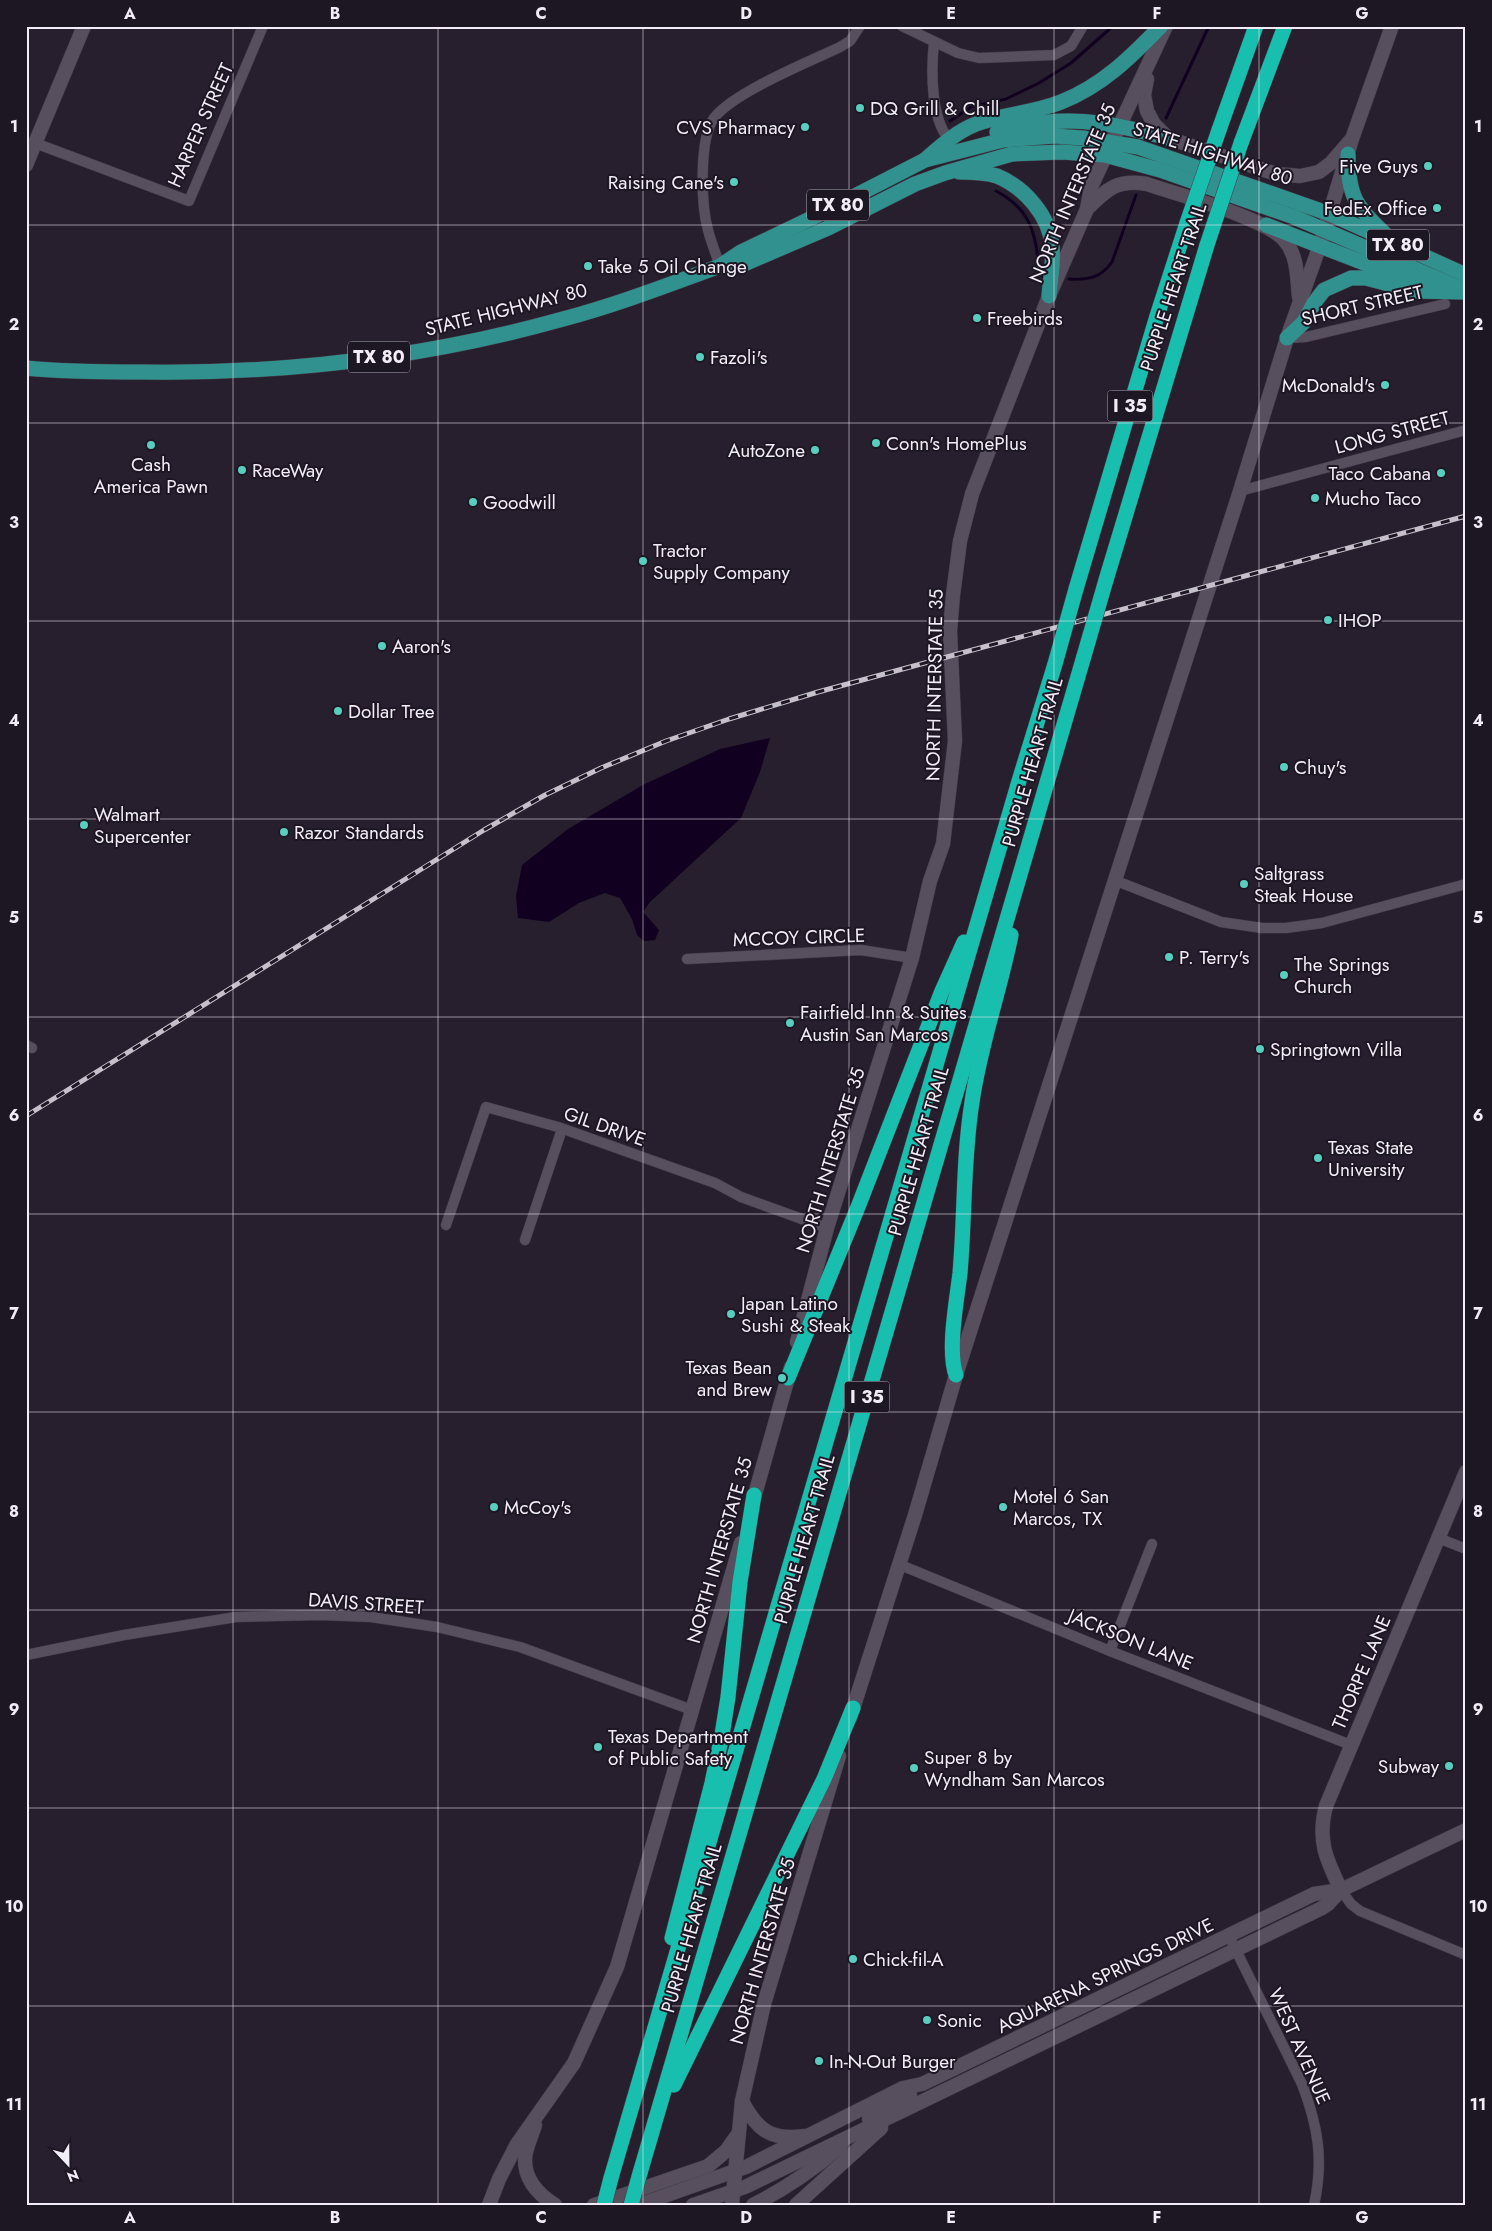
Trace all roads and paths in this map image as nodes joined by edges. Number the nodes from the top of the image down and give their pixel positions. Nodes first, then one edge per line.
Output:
1 (84, 26) edge
2 (263, 26) edge
3 (860, 26) edge
4 (902, 26) edge
5 (1083, 26) edge
6 (1161, 26) edge
7 (1166, 26) edge
8 (1256, 26) edge
9 (1285, 26) edge
10 (1293, 26) edge
11 (1392, 26) edge
12 (934, 42) junction
13 (1150, 64) junction
14 (1268, 68) junction
15 (1120, 125) junction
16 (1168, 138) junction
17 (948, 139) junction
18 (1352, 139) junction
19 (35, 143) junction
20 (1109, 148) junction
21 (960, 152) junction
22 (1348, 154) junction
23 (925, 160) junction
24 (26, 166) edge
25 (945, 173) junction
26 (1087, 209) junction
27 (1330, 214) junction
28 (1266, 225) junction
29 (828, 228) junction
30 (1324, 230) junction
31 (1395, 244) junction
32 (1320, 245) junction
33 (720, 266) junction
34 (1466, 274) edge
35 (1436, 279) junction
36 (1466, 284) edge
37 (1466, 292) edge
38 (1049, 296) junction
39 (1300, 300) junction
40 (1446, 304) dead end
41 (1287, 338) junction
42 (26, 368) edge
43 (1466, 430) edge
44 (1240, 491) junction
45 (1033, 830) junction
46 (1114, 880) junction
47 (1466, 884) edge
48 (987, 891) junction
49 (912, 958) junction
50 (687, 959) dead end
51 (562, 1129) junction
52 (446, 1225) dead end
53 (827, 1228) junction
54 (525, 1240) dead end
55 (956, 1375) junction
56 (788, 1378) junction
57 (1466, 1472) edge
58 (754, 1495) junction
59 (1438, 1538) junction
60 (1152, 1544) dead end
61 (1466, 1549) edge
62 (898, 1564) junction
63 (1110, 1651) junction
64 (26, 1655) edge
65 (853, 1708) junction
66 (692, 1710) junction
67 (1351, 1745) junction
68 (1466, 1830) edge
69 (1341, 1890) junction
70 (1229, 1936) junction
71 (1236, 1950) junction
72 (1195, 1952) junction
73 (1466, 1955) edge
74 (1135, 1999) junction
75 (922, 2084) junction
76 (742, 2101) junction
77 (902, 2111) junction
78 (538, 2114) junction
79 (738, 2133) junction
80 (854, 2134) junction
81 (806, 2136) junction
82 (650, 2139) junction
83 (621, 2145) junction
84 (734, 2172) junction
85 (732, 2198) edge
86 (489, 2205) edge
87 (555, 2205) edge
88 (594, 2205) edge
89 (604, 2205) edge
90 (630, 2205) edge
91 (640, 2205) edge
92 (692, 2205) edge
93 (753, 2205) edge
94 (796, 2205) edge
95 (1314, 2205) edge

1 - 19 main road
2 - 19 street, HARPER STREET
3 - 33 street
4 - 12 street
5 - 12 street
6 - 17 main road
7 - 13 main road, NORTH INTERSTATE 35
8 - 48 highway, PURPLE HEART TRAIL / I 35, bridge
9 - 14 highway, PURPLE HEART TRAIL / I 35
10 - 14 highway
11 - 18 main road, NORTH INTERSTATE 35
12 - 17 street
13 - 15 main road, NORTH INTERSTATE 35
13 - 16 main road
14 - 45 highway, PURPLE HEART TRAIL / I 35, bridge
15 - 16 main road
15 - 20 main road, NORTH INTERSTATE 35
15 - 21 main road
16 - 18 main road
17 - 21 street
17 - 23 main road
18 - 22 main road, NORTH INTERSTATE 35
19 - 24 main road
20 - 21 main road, STATE HIGHWAY 80 / TX 80
20 - 25 main road, STATE HIGHWAY 80 / TX 80
20 - 26 main road, NORTH INTERSTATE 35
20 - 27 main road, STATE HIGHWAY 80 / TX 80
20 - 30 main road, STATE HIGHWAY 80 / TX 80
21 - 23 main road, STATE HIGHWAY 80 / TX 80
21 - 29 main road
22 - 27 main road, NORTH INTERSTATE 35
22 - 31 main road
23 - 33 main road, STATE HIGHWAY 80 / TX 80
25 - 29 main road, STATE HIGHWAY 80 / TX 80
25 - 38 main road
26 - 28 main road
26 - 38 main road, NORTH INTERSTATE 35
27 - 30 main road, NORTH INTERSTATE 35
27 - 31 main road, TX 80
28 - 32 main road
28 - 39 main road
29 - 33 main road, STATE HIGHWAY 80 / TX 80
30 - 32 main road, NORTH INTERSTATE 35
30 - 35 main road, TX 80
31 - 34 main road, TX 80
32 - 35 main road
32 - 39 main road, NORTH INTERSTATE 35
33 - 42 main road, STATE HIGHWAY 80 / TX 80
35 - 36 main road
35 - 37 main road, TX 80
37 - 41 main road
38 - 49 main road, NORTH INTERSTATE 35
39 - 41 main road, NORTH INTERSTATE 35
40 - 41 street, SHORT STREET
41 - 44 main road, NORTH INTERSTATE 35
43 - 44 street, LONG STREET
44 - 46 main road, NORTH INTERSTATE 35
45 - 55 highway
45 - 82 highway, PURPLE HEART TRAIL / I 35
46 - 47 street
46 - 55 main road, NORTH INTERSTATE 35
48 - 56 highway
48 - 83 highway, PURPLE HEART TRAIL / I 35
49 - 50 street, MCCOY CIRCLE
49 - 53 main road, NORTH INTERSTATE 35
51 - 52 street, GIL DRIVE
51 - 53 street, GIL DRIVE
51 - 54 street
53 - 56 main road, NORTH INTERSTATE 35
55 - 62 main road, NORTH INTERSTATE 35
56 - 58 main road, NORTH INTERSTATE 35
57 - 59 main road, THORPE LANE
58 - 66 main road, NORTH INTERSTATE 35
58 - 83 highway
59 - 61 street
59 - 67 main road, THORPE LANE
60 - 63 street
62 - 63 street, JACKSON LANE
62 - 65 main road, NORTH INTERSTATE 35
63 - 67 street, JACKSON LANE
64 - 66 street, DAVIS STREET
65 - 76 main road, NORTH INTERSTATE 35
65 - 82 highway
66 - 78 main road, NORTH INTERSTATE 35
67 - 69 main road, THORPE LANE
68 - 69 main road, AQUARENA SPRINGS DRIVE
69 - 70 main road, AQUARENA SPRINGS DRIVE
69 - 71 main road, AQUARENA SPRINGS DRIVE
69 - 73 street
70 - 71 street, WEST AVENUE
70 - 72 main road, AQUARENA SPRINGS DRIVE
71 - 74 main road, AQUARENA SPRINGS DRIVE
71 - 95 street, WEST AVENUE
72 - 74 main road
72 - 75 main road, AQUARENA SPRINGS DRIVE
74 - 77 main road, AQUARENA SPRINGS DRIVE
75 - 80 main road
75 - 81 main road, AQUARENA SPRINGS DRIVE
76 - 79 main road, NORTH INTERSTATE 35
76 - 81 main road
77 - 80 main road, AQUARENA SPRINGS DRIVE
77 - 94 main road
78 - 86 main road, NORTH INTERSTATE 35
78 - 87 main road
79 - 84 main road, NORTH INTERSTATE 35
79 - 88 main road
80 - 85 main road, AQUARENA SPRINGS DRIVE
80 - 93 main road
81 - 84 main road, AQUARENA SPRINGS DRIVE
82 - 90 highway, PURPLE HEART TRAIL / I 35, bridge
83 - 89 highway, PURPLE HEART TRAIL / I 35, bridge
84 - 85 main road, NORTH INTERSTATE 35
84 - 91 main road, AQUARENA SPRINGS DRIVE
85 - 92 main road, AQUARENA SPRINGS DRIVE

